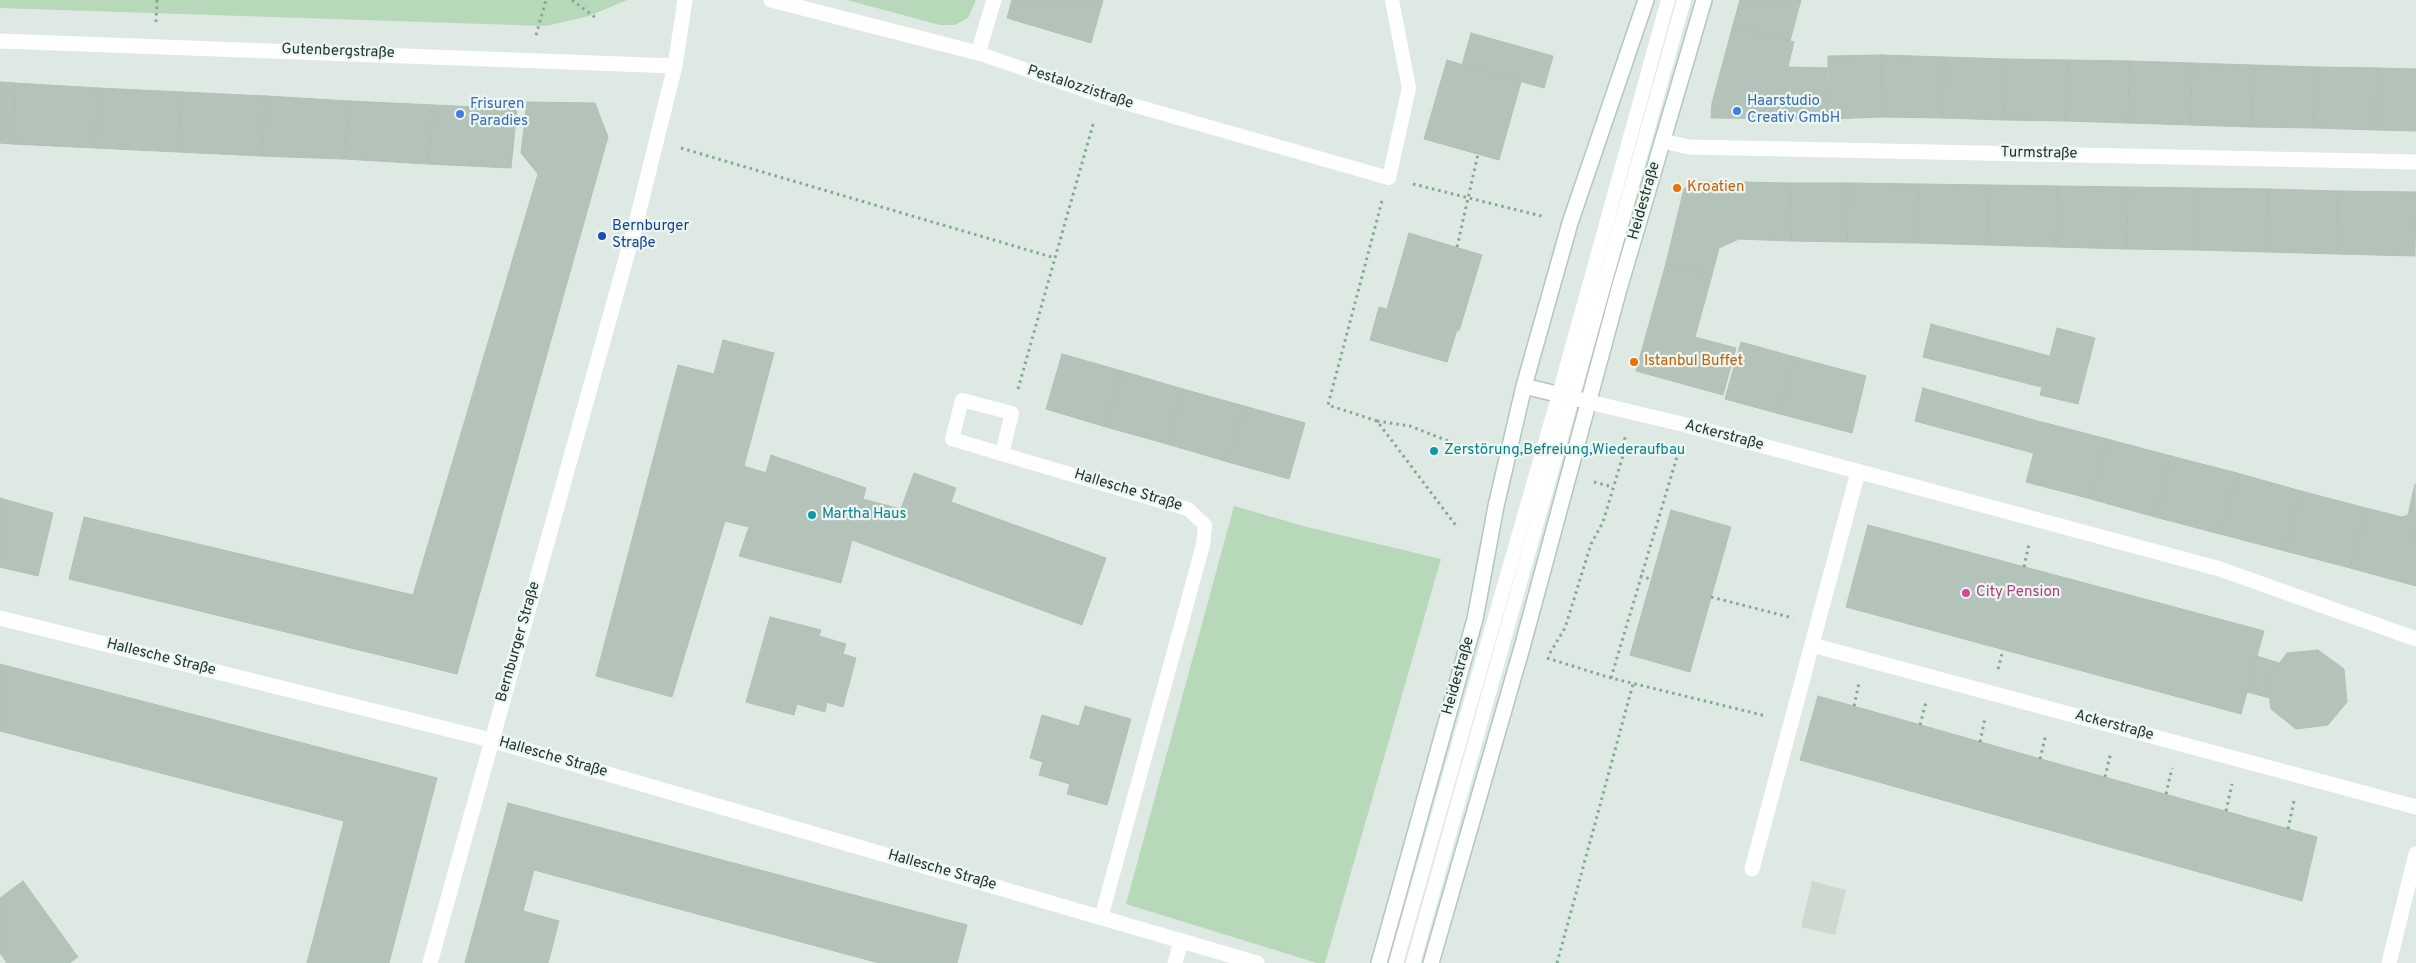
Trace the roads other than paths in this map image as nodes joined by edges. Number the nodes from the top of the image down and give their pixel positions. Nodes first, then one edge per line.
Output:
1 (685, 0) edge
2 (771, 0) edge
3 (994, 0) edge
4 (1392, 0) edge
5 (1646, 0) edge
6 (1668, 0) edge
7 (1684, 0) edge
8 (1704, 0) edge
9 (0, 41) edge
10 (978, 53) junction
11 (675, 66) junction
12 (1663, 141) junction
13 (2416, 162) edge
14 (1524, 386) junction
15 (1566, 396) junction
16 (1589, 402) junction
17 (1002, 454) junction
18 (1858, 472) junction
19 (0, 618) edge
20 (2416, 639) edge
21 (1812, 645) junction
22 (491, 740) junction
23 (2416, 807) edge
24 (2416, 854) edge
25 (1752, 869) dead end
26 (1102, 918) junction
27 (1181, 941) junction
28 (430, 963) edge
29 (1175, 963) edge
30 (1257, 963) edge
31 (1379, 963) edge
32 (1396, 963) edge
33 (1413, 963) edge
34 (1431, 963) edge
35 (2389, 963) edge

1 - 11 street, Bernburger Straße
2 - 10 street, Pestalozzistraße
3 - 10 street
4 - 10 lane, Pestalozzistraße
5 - 14 street, Heidestraße
6 - 15 lane
7 - 15 lane
8 - 12 street, Heidestraße
9 - 11 street, Gutenbergstraße
11 - 22 street, Bernburger Straße
12 - 13 street, Turmstraße
12 - 16 street, Heidestraße
14 - 15 street
14 - 31 street, Heidestraße
15 - 16 street
15 - 32 lane
15 - 33 lane
16 - 18 street, Ackerstraße
16 - 34 street, Heidestraße
17 - 17 lane, Hallesche Straße
17 - 26 lane, Hallesche Straße
18 - 20 street, Ackerstraße
18 - 21 street
19 - 22 street, Hallesche Straße
21 - 23 street, Ackerstraße
21 - 25 street
22 - 26 street, Hallesche Straße
22 - 28 street, Bernburger Straße
24 - 35 street
26 - 27 street, Hallesche Straße
27 - 29 street
27 - 30 street, Hallesche Straße

